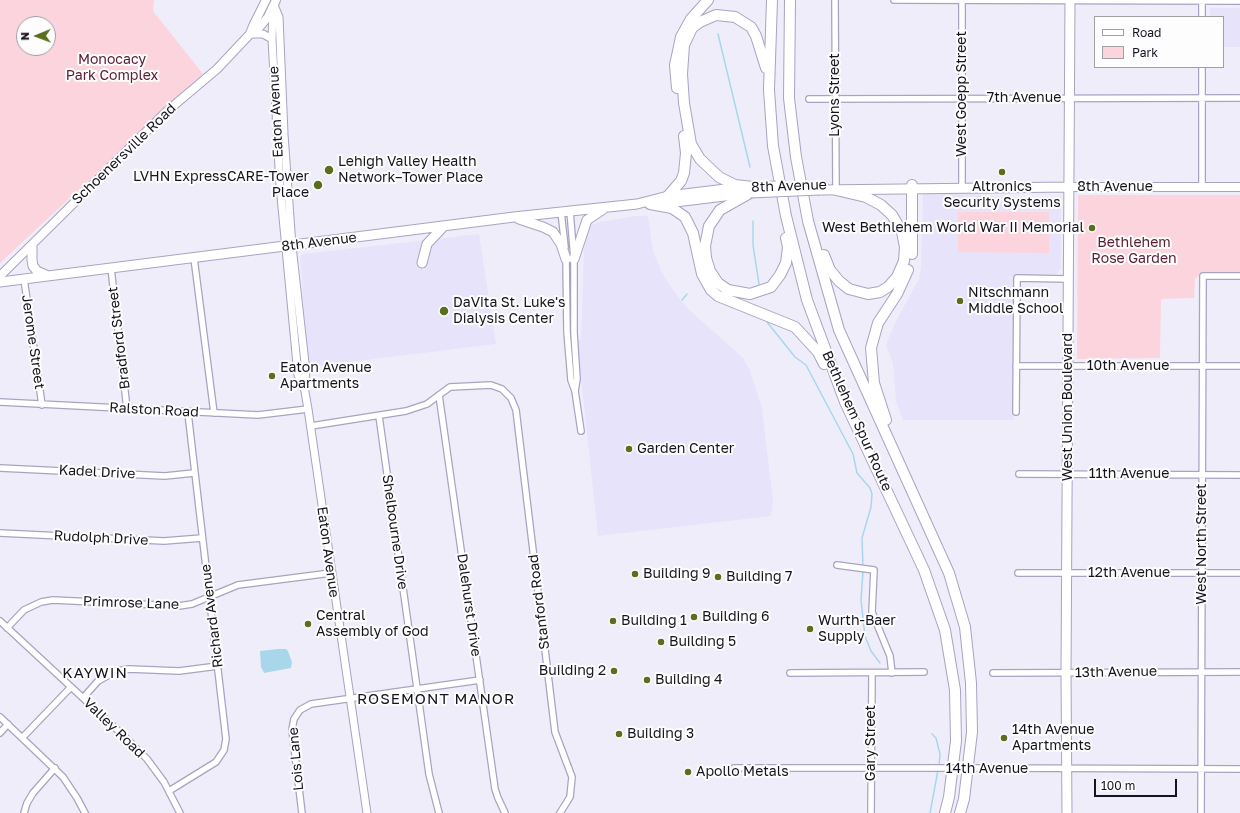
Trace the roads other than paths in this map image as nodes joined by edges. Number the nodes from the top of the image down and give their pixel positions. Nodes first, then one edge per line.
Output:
1 (708, 0) edge
2 (772, 0) edge
3 (790, 0) edge
4 (835, 0) edge
5 (894, 0) edge
6 (962, 0) edge
7 (1070, 0) edge
8 (1202, 0) edge
9 (272, 1) edge
10 (1240, 1) edge
11 (1202, 16) edge
12 (250, 34) junction
13 (272, 39) junction
14 (1202, 68) edge
15 (769, 90) junction
16 (835, 98) junction
17 (962, 98) junction
18 (1070, 98) junction
19 (1202, 98) junction
20 (1240, 98) edge
21 (809, 99) dead end
22 (796, 157) junction
23 (777, 172) junction
24 (836, 187) junction
25 (908, 187) junction
26 (1069, 187) junction
27 (1202, 187) junction
28 (1240, 187) edge
29 (962, 188) junction
30 (752, 190) junction
31 (660, 202) junction
32 (607, 207) junction
33 (566, 211) junction
34 (514, 217) junction
35 (444, 226) junction
36 (32, 246) junction
37 (289, 246) junction
38 (905, 247) junction
39 (194, 258) junction
40 (570, 259) junction
41 (422, 263) dead end
42 (111, 268) junction
43 (0, 276) edge
44 (46, 276) junction
45 (1240, 276) edge
46 (24, 279) junction
47 (1068, 279) junction
48 (0, 282) edge
49 (1016, 366) junction
50 (1068, 366) junction
51 (1202, 366) junction
52 (1240, 366) edge
53 (439, 395) junction
54 (0, 402) edge
55 (845, 402) junction
56 (42, 405) junction
57 (128, 409) junction
58 (308, 409) junction
59 (1016, 412) dead end
60 (188, 413) junction
61 (214, 413) junction
62 (379, 416) junction
63 (311, 426) junction
64 (581, 431) dead end
65 (0, 468) edge
66 (194, 473) junction
67 (1019, 474) dead end
68 (1068, 474) junction
69 (1202, 475) junction
70 (1240, 475) edge
71 (908, 480) junction
72 (0, 533) edge
73 (202, 538) junction
74 (837, 565) dead end
75 (331, 573) junction
76 (1018, 573) dead end
77 (1202, 573) junction
78 (1240, 573) edge
79 (1067, 574) junction
80 (210, 596) junction
81 (0, 621) edge
82 (7, 628) junction
83 (218, 666) junction
84 (924, 672) dead end
85 (1202, 672) junction
86 (1240, 672) edge
87 (790, 673) dead end
88 (872, 673) junction
89 (892, 673) junction
90 (993, 673) dead end
91 (1066, 673) junction
92 (480, 680) junction
93 (71, 687) junction
94 (417, 689) junction
95 (83, 698) junction
96 (349, 699) junction
97 (0, 717) edge
98 (8, 724) junction
99 (0, 733) edge
100 (22, 738) junction
101 (55, 768) junction
102 (734, 768) dead end
103 (871, 768) junction
104 (1201, 768) junction
105 (1067, 769) junction
106 (1240, 769) edge
107 (169, 791) junction
108 (24, 813) edge
109 (85, 813) edge
110 (180, 813) edge
111 (302, 813) edge
112 (366, 813) edge
113 (439, 813) edge
114 (505, 813) edge
115 (560, 813) edge
116 (871, 813) edge
117 (945, 813) edge
118 (960, 813) edge
119 (1067, 813) edge
120 (1201, 813) edge

1 - 31 highway
2 - 15 highway, Bethlehem Spur Route
3 - 22 highway, Bethlehem Spur Route
4 - 16 street, Lyons Street
5 - 6 street
6 - 7 street
6 - 17 street, West Goepp Street
7 - 8 street
7 - 18 main road, West Union Boulevard
8 - 10 street
8 - 11 street
9 - 12 main road, Schoenersville Road
9 - 13 street, Eaton Avenue
9 - 37 street, Eaton Avenue
12 - 13 street
12 - 36 main road, Schoenersville Road
13 - 37 street, Eaton Avenue
14 - 19 street
15 - 23 highway, Bethlehem Spur Route
15 - 30 highway
16 - 17 street, 7th Avenue
16 - 21 street, 7th Avenue
16 - 24 street, Lyons Street
17 - 18 street, 7th Avenue
17 - 29 street, West Goepp Street
18 - 19 street, 7th Avenue
18 - 26 main road, West Union Boulevard
19 - 20 street, 7th Avenue
19 - 27 street
22 - 38 highway
22 - 71 highway, Bethlehem Spur Route
23 - 30 highway
23 - 55 highway, Bethlehem Spur Route
24 - 25 main road, 8th Avenue
24 - 30 main road, 8th Avenue, bridge
24 - 38 highway
25 - 29 main road, 8th Avenue
25 - 38 highway
25 - 71 highway
26 - 27 main road, 8th Avenue
26 - 29 main road, 8th Avenue
26 - 47 main road, West Union Boulevard
27 - 28 main road, 8th Avenue
30 - 31 main road, 8th Avenue
31 - 32 main road, 8th Avenue
31 - 55 highway
32 - 33 main road, 8th Avenue
32 - 40 main road
33 - 34 main road, 8th Avenue
33 - 40 street
34 - 35 main road, 8th Avenue
34 - 40 main road
35 - 37 main road, 8th Avenue
35 - 41 main road
36 - 43 main road, Schoenersville Road
36 - 44 main road
37 - 39 main road, 8th Avenue
37 - 58 street, Eaton Avenue
39 - 42 main road, 8th Avenue
39 - 61 street
40 - 64 street
42 - 44 main road, 8th Avenue
42 - 57 street, Bradford Street
44 - 46 main road, 8th Avenue
45 - 51 street, West North Street
46 - 48 main road, 8th Avenue
46 - 56 street, Jerome Street
47 - 49 street
47 - 50 main road, West Union Boulevard
49 - 50 street, 10th Avenue
49 - 59 street
50 - 51 street, 10th Avenue
50 - 68 main road, West Union Boulevard
51 - 52 street, 10th Avenue
51 - 69 street, West North Street
53 - 62 street
53 - 92 street, Dalehurst Drive
53 - 115 street, Stanford Road
54 - 56 street, Ralston Road
55 - 117 highway, Bethlehem Spur Route
56 - 57 street, Ralston Road
57 - 60 street, Ralston Road
58 - 61 street, Ralston Road
58 - 63 street, Eaton Avenue
60 - 61 street, Ralston Road
60 - 66 street, Richard Avenue
62 - 63 street
62 - 94 street, Shelbourne Drive
63 - 75 street, Eaton Avenue
65 - 66 street, Kadel Drive
66 - 73 street, Richard Avenue
67 - 68 street, 11th Avenue
68 - 69 street, 11th Avenue
68 - 79 main road, West Union Boulevard
69 - 70 street, 11th Avenue
69 - 77 street, West North Street
71 - 118 highway, Bethlehem Spur Route
72 - 73 street, Rudolph Drive
73 - 80 street, Richard Avenue
74 - 89 street
75 - 80 street, Primrose Lane
75 - 96 street, Eaton Avenue
76 - 79 street, 12th Avenue
77 - 78 street, 12th Avenue
77 - 79 street, 12th Avenue
77 - 85 street, West North Street
79 - 91 main road, West Union Boulevard
80 - 82 street, Primrose Lane
80 - 83 street, Richard Avenue
81 - 82 street, Valley Road
82 - 93 street, Valley Road
83 - 95 street
83 - 107 street, Richard Avenue
84 - 89 street
85 - 86 street, 13th Avenue
85 - 91 street, 13th Avenue
85 - 104 street, West North Street
87 - 88 street
88 - 89 street
88 - 103 street, Gary Street
90 - 91 street, 13th Avenue
91 - 105 main road, West Union Boulevard
92 - 94 street, Lois Lane
92 - 114 street, Dalehurst Drive
93 - 95 street, Valley Road
93 - 100 street
94 - 96 street, Lois Lane
94 - 113 street, Shelbourne Drive
95 - 107 street, Valley Road
96 - 111 street, Lois Lane
96 - 112 street, Eaton Avenue
97 - 98 street
98 - 99 street
98 - 100 street
100 - 101 street
101 - 108 street
101 - 109 street
102 - 103 street, 14th Avenue
103 - 105 street, 14th Avenue, bridge
103 - 116 street, Gary Street
104 - 105 street, 14th Avenue
104 - 106 street, 14th Avenue
104 - 120 street, West North Street
105 - 119 main road, West Union Boulevard
107 - 110 street, Valley Road

